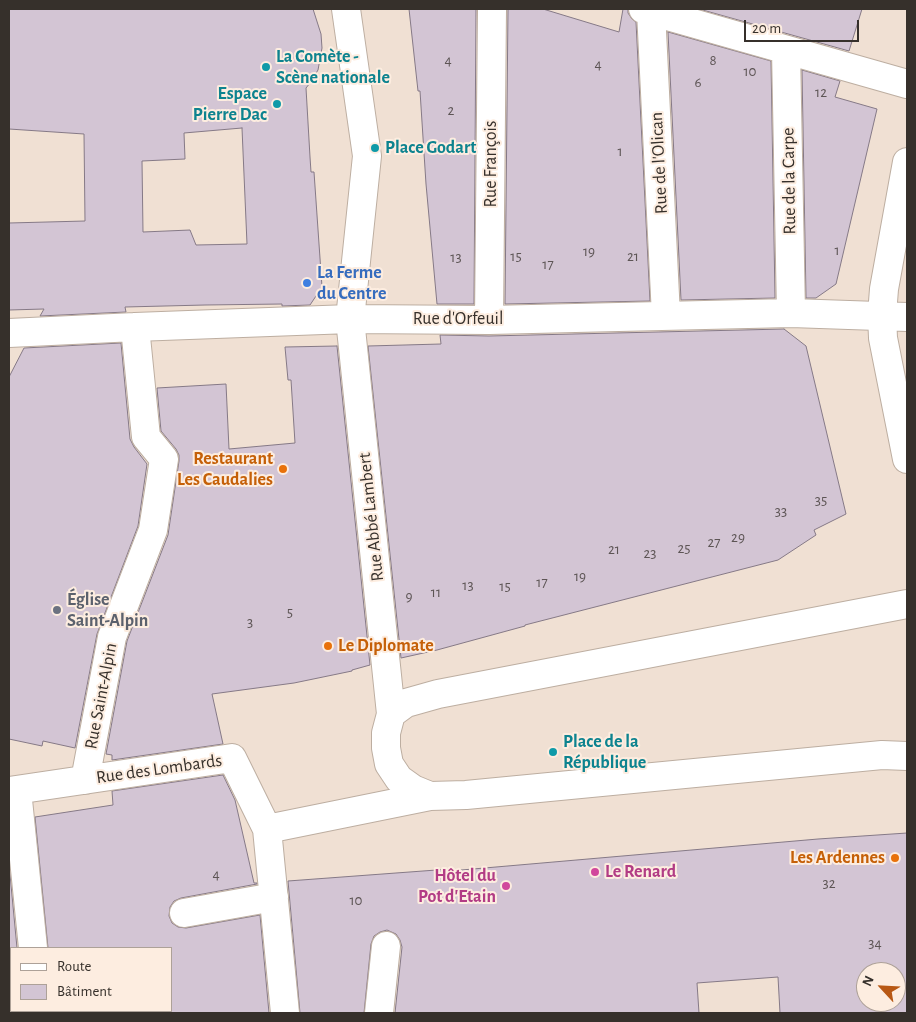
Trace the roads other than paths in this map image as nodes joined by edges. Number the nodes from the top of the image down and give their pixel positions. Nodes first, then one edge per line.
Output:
1 (346, 9) edge
2 (492, 9) edge
3 (647, 10) edge
4 (786, 50) junction
5 (907, 84) edge
6 (907, 162) edge
7 (791, 313) junction
8 (666, 316) junction
9 (895, 316) edge
10 (350, 320) junction
11 (489, 320) junction
12 (135, 327) junction
13 (10, 335) edge
14 (907, 459) edge
15 (907, 604) edge
16 (392, 714) junction
17 (907, 756) edge
18 (85, 780) junction
19 (13, 791) edge
20 (430, 796) junction
21 (267, 828) junction
22 (273, 891) junction
23 (184, 913) dead end
24 (386, 946) dead end
25 (33, 947) edge
26 (285, 1013) edge
27 (379, 1013) edge

1 - 10 street, Rue Abbé Lambert
2 - 11 street, Rue François
3 - 4 street
3 - 8 street, Rue de l'Olican
4 - 5 street
4 - 7 street, Rue de la Carpe
6 - 9 street
7 - 8 street, Rue d'Orfeuil
7 - 9 street, Rue d'Orfeuil
8 - 11 street, Rue d'Orfeuil
9 - 14 street
10 - 11 street, Rue d'Orfeuil
10 - 12 street, Rue d'Orfeuil
10 - 16 street, Rue Abbé Lambert
12 - 13 street, Rue d'Orfeuil
12 - 18 street, Rue Saint-Alpin
15 - 16 street
16 - 20 street
17 - 20 street
18 - 19 street, Rue des Lombards
18 - 21 street, Rue des Lombards
19 - 25 street
20 - 21 street
21 - 22 street
22 - 23 street
22 - 26 street
24 - 27 street

